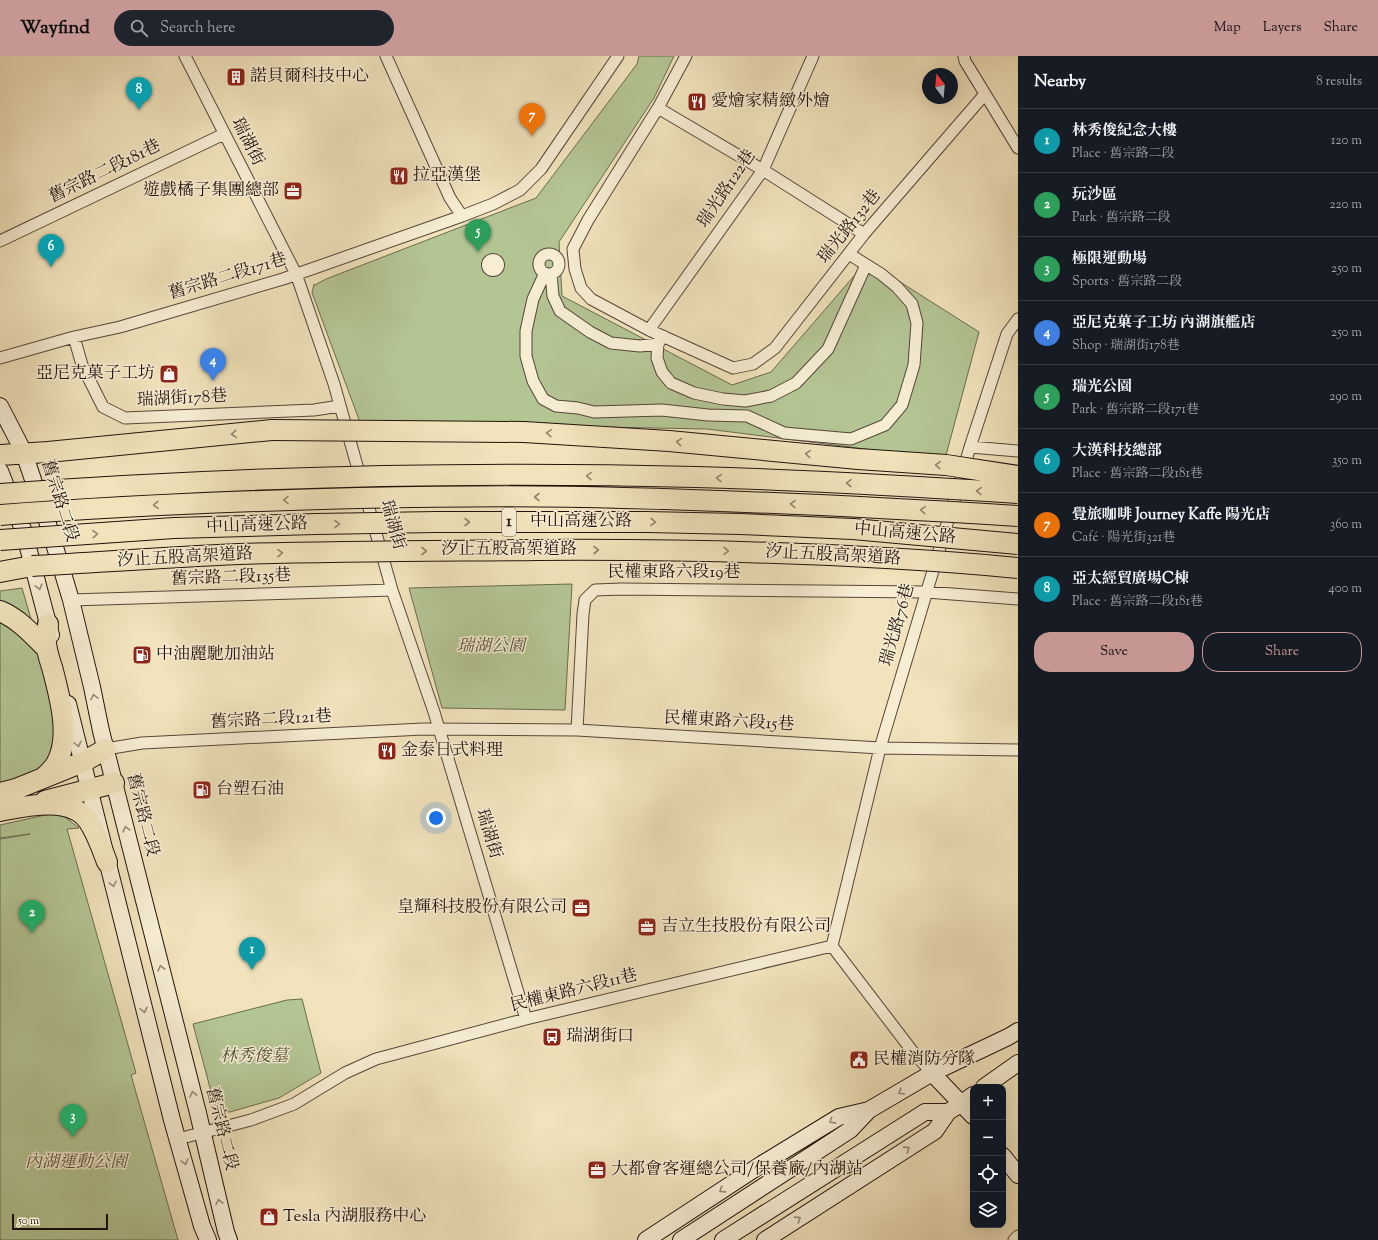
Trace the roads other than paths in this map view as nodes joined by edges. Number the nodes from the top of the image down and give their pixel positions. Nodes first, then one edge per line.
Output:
1 (185, 56) edge
2 (386, 56) edge
3 (618, 56) edge
4 (686, 56) edge
5 (812, 56) edge
6 (964, 56) edge
7 (985, 94) junction
8 (658, 108) junction
9 (224, 134) junction
10 (1018, 148) edge
11 (763, 170) junction
12 (462, 216) junction
13 (864, 234) junction
14 (0, 241) edge
15 (849, 254) junction
16 (574, 263) junction
17 (559, 264) junction
18 (866, 265) junction
19 (548, 273) junction
20 (296, 274) junction
21 (1018, 319) edge
22 (649, 330) junction
23 (74, 337) junction
24 (661, 340) junction
25 (0, 358) edge
26 (0, 406) edge
27 (340, 406) junction
28 (970, 447) junction
29 (1018, 451) edge
30 (24, 454) junction
31 (0, 455) edge
32 (0, 471) edge
33 (1018, 476) edge
34 (1018, 493) edge
35 (0, 494) edge
36 (0, 515) edge
37 (1018, 516) edge
38 (0, 540) edge
39 (1018, 544) edge
40 (32, 566) junction
41 (1018, 568) edge
42 (0, 569) edge
43 (0, 572) edge
44 (392, 590) junction
45 (926, 592) junction
46 (71, 600) junction
47 (1018, 600) edge
48 (0, 611) edge
49 (48, 624) junction
50 (47, 649) junction
51 (438, 729) junction
52 (577, 730) junction
53 (880, 748) junction
54 (106, 749) junction
55 (1018, 750) edge
56 (82, 762) junction
57 (43, 778) junction
58 (114, 783) junction
59 (89, 789) junction
60 (0, 792) edge
61 (20, 807) junction
62 (0, 811) edge
63 (107, 862) junction
64 (832, 946) junction
65 (526, 1019) junction
66 (1018, 1031) edge
67 (1018, 1063) edge
68 (932, 1073) junction
69 (988, 1084) edge
70 (968, 1099) edge
71 (869, 1110) junction
72 (948, 1112) junction
73 (203, 1132) junction
74 (178, 1139) junction
75 (1006, 1160) edge
76 (1018, 1175) edge
77 (1018, 1236) edge
78 (208, 1240) edge
79 (229, 1240) edge
80 (646, 1240) edge
81 (681, 1240) edge
82 (723, 1240) edge
83 (765, 1240) edge
84 (1014, 1240) edge

1 - 9 street, 瑞湖街
2 - 12 street
3 - 12 street, 舊宗路二段171巷
4 - 8 street
5 - 11 street, 瑞光路122巷
6 - 7 street
7 - 10 street
7 - 13 street, 瑞光路132巷
8 - 11 street
8 - 16 street
9 - 14 street, 舊宗路二段181巷
9 - 20 street, 瑞湖街
11 - 13 street
11 - 22 street, 瑞光路122巷
12 - 20 street, 舊宗路二段171巷
13 - 15 street, 瑞光路132巷
15 - 18 street
15 - 24 street, 瑞光路132巷
16 - 17 street
16 - 22 street
17 - 19 street
17 - 19 street
18 - 19 street
18 - 24 street
19 - 24 street
20 - 23 street, 舊宗路二段171巷
20 - 27 street, 瑞湖街
21 - 28 street, 瑞光路76巷
22 - 24 street
23 - 25 street, 舊宗路二段171巷
23 - 27 street, 瑞湖街178巷
26 - 30 main road, 舊宗路二段
27 - 44 street, 瑞湖街
28 - 29 street
28 - 45 street, 瑞光路76巷
30 - 31 highway
33 -> 30 highway, bridge
30 - 46 main road, 舊宗路二段
32 -> 49 main road
34 -> 35 highway, bridge
37 -> 36 highway, 中山高速公路 / 1, bridge
38 -> 39 highway, 中山高速公路 / 1, bridge
40 -> 41 highway, 汐止五股高架道路 / 1, bridge
40 - 42 highway, 汐止五股高架道路 / 1
40 - 43 highway
44 - 46 street, 舊宗路二段135巷
44 - 51 street, 瑞湖街
45 - 47 street, 民權東路六段19巷
45 - 52 street, 民權東路六段19巷
45 - 53 street, 瑞光路76巷
54 -> 46 main road, 舊宗路二段
48 - 50 highway
49 - 50 highway
49 -> 56 main road
50 - 57 highway
51 - 52 street, 民權東路六段15巷
51 - 54 street, 舊宗路二段121巷
51 - 65 street, 瑞湖街
52 - 53 street, 民權東路六段15巷
53 - 55 street, 民權東路六段15巷
53 - 64 street, 瑞光路76巷
54 - 56 highway
54 - 58 main road, 舊宗路二段
56 - 57 highway
56 - 59 main road
57 - 60 highway
58 - 59 highway
73 -> 58 main road, 舊宗路二段
59 - 61 highway
59 - 63 main road
61 - 62 highway
61 - 63 highway
63 -> 74 main road
64 - 65 street, 民權東路六段11巷
64 - 68 street
65 - 73 street, 民權東路六段11巷
66 - 68 main road
67 - 69 main road
68 - 70 main road
68 -> 71 main road
70 - 72 main road
71 -> 80 main road
71 - 81 main road
72 - 82 main road
83 -> 72 main road
73 - 74 street, 民權東路六段11巷
79 -> 73 main road, 舊宗路二段
74 -> 78 main road
75 - 76 main road
77 - 84 street

